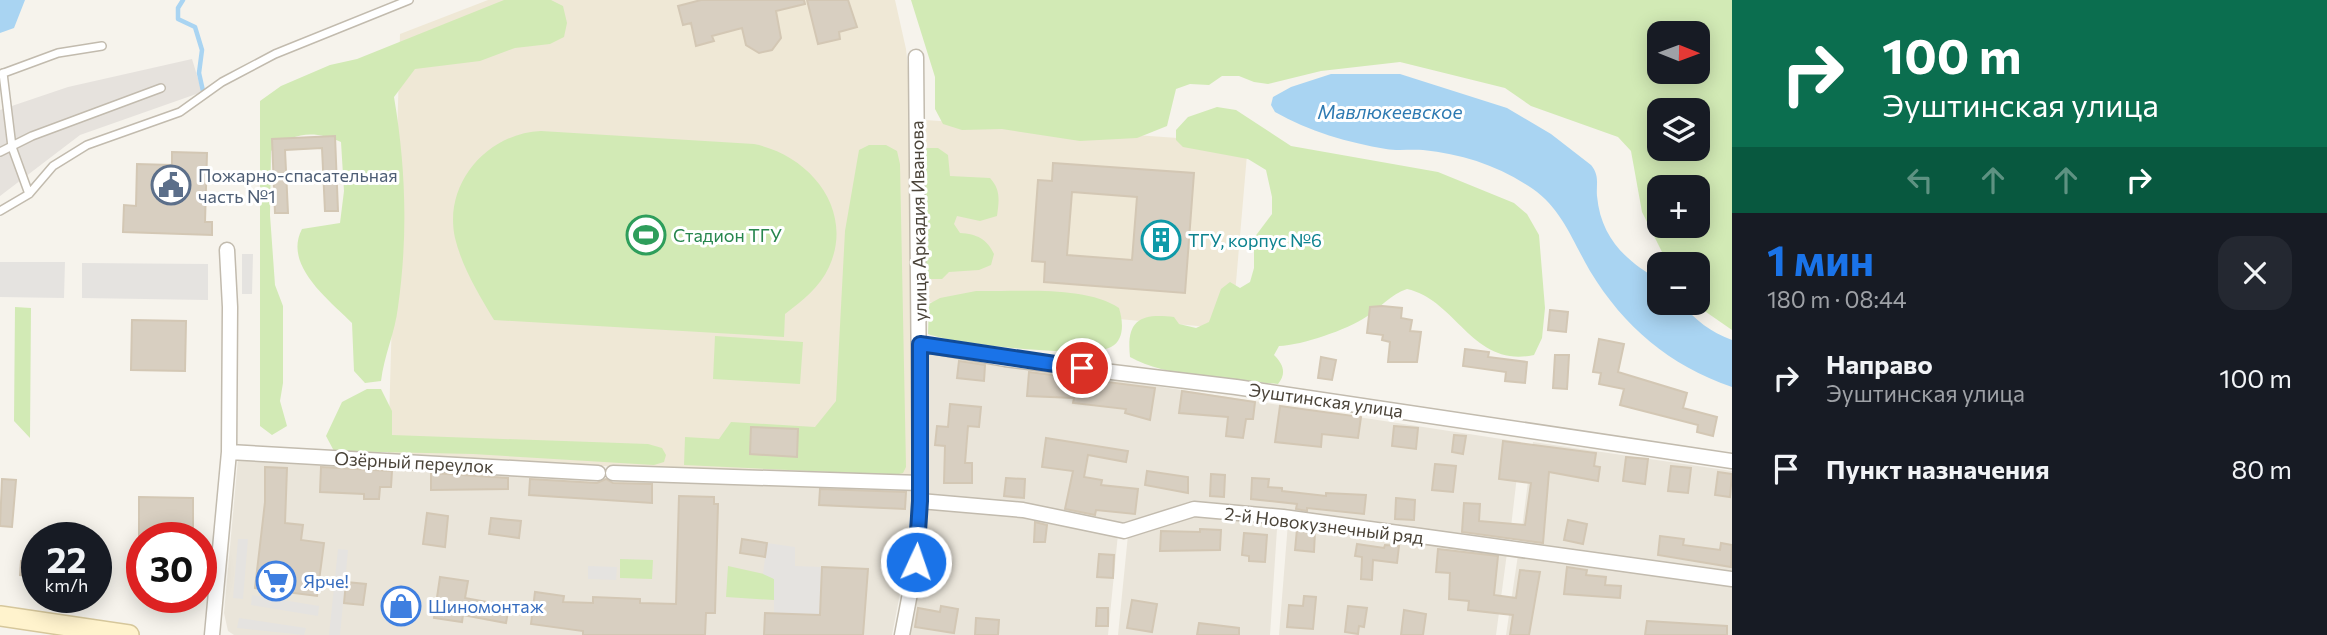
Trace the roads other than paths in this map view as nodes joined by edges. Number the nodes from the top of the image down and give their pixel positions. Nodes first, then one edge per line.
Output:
1 (408, 0) edge
2 (102, 46) dead end
3 (916, 57) dead end
4 (1, 74) edge
5 (161, 88) dead end
6 (12, 147) junction
7 (0, 152) edge
8 (29, 194) junction
9 (0, 211) edge
10 (226, 250) dead end
11 (920, 344) junction
12 (229, 452) junction
13 (1732, 461) edge
14 (920, 484) junction
15 (920, 501) junction
16 (1732, 579) edge
17 (0, 616) edge
18 (129, 635) edge
19 (212, 635) edge
20 (902, 635) edge

1 - 8 lane
2 - 4 lane
3 - 11 street, улица Аркадия Иванова
4 - 6 lane
5 - 6 lane
6 - 7 lane
6 - 8 lane
8 - 9 lane
10 - 12 street
11 - 13 street, Эуштинская улица
11 - 14 street, улица Аркадия Иванова
12 - 14 street, Озёрный переулок
12 - 19 street
14 - 15 street, улица Аркадия Иванова
15 - 16 street, 2-й Новокузнечный ряд
15 - 20 street, улица Аркадия Иванова
17 - 18 main road

